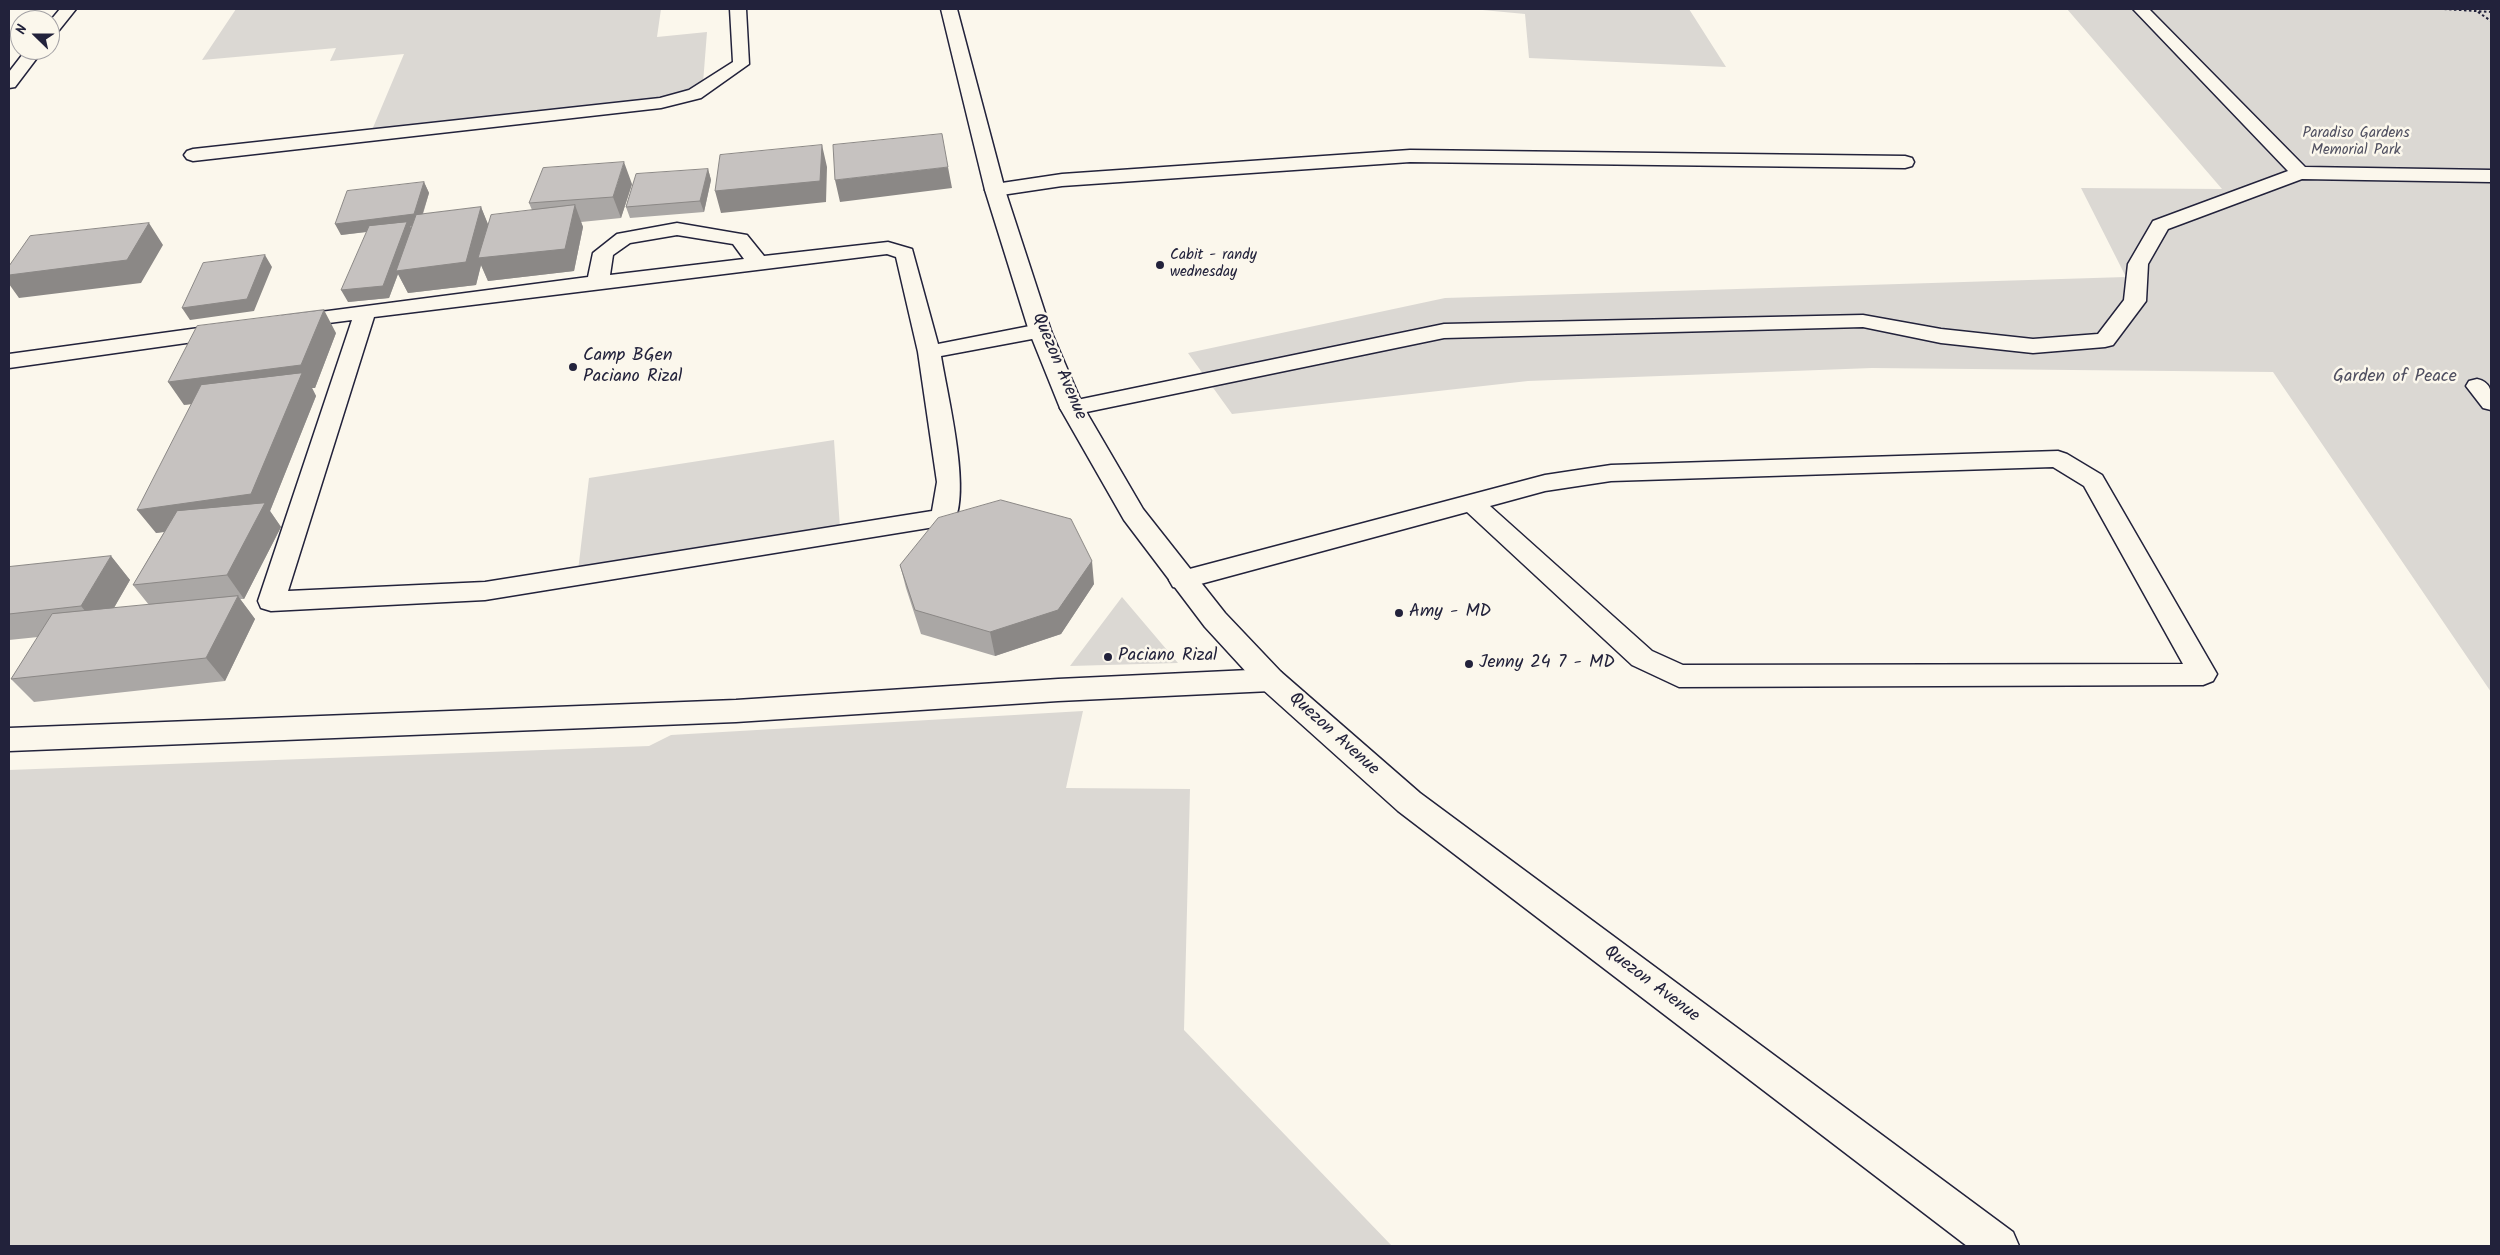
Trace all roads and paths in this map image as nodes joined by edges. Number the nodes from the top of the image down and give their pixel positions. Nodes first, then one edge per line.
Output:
1 (68, 9) edge
2 (738, 9) edge
3 (950, 9) edge
4 (2141, 9) edge
5 (2444, 9) edge
6 (2478, 12) junction
7 (2491, 12) edge
8 (60, 19) edge
9 (2491, 22) edge
10 (27, 60) edge
11 (9, 83) edge
12 (193, 155) dead end
13 (1906, 162) dead end
14 (2300, 173) junction
15 (2491, 176) edge
16 (995, 190) junction
17 (758, 263) junction
18 (598, 282) junction
19 (366, 312) junction
20 (1040, 331) junction
21 (929, 352) junction
22 (9, 361) edge
23 (2491, 386) edge
24 (2491, 403) edge
25 (1072, 408) junction
26 (1472, 503) junction
27 (1182, 580) junction
28 (1271, 680) junction
29 (9, 740) edge
30 (1999, 1246) edge

1 - 8 street
2 - 12 street
3 - 16 street, Quezon Avenue
4 - 14 street
5 - 6 path
6 - 7 path
6 - 9 path
10 - 11 street
13 - 16 street
14 - 15 street
14 - 25 street
16 - 20 street, Quezon Avenue
17 - 18 street
17 - 18 street
17 - 21 street
18 - 19 street
19 - 21 street
19 - 22 street
20 - 21 street
20 - 25 street, Quezon Avenue
23 - 24 street
25 - 27 street, Quezon Avenue
26 - 26 street
26 - 27 street
27 - 28 street, Quezon Avenue
28 - 29 street
28 - 30 street, Quezon Avenue

